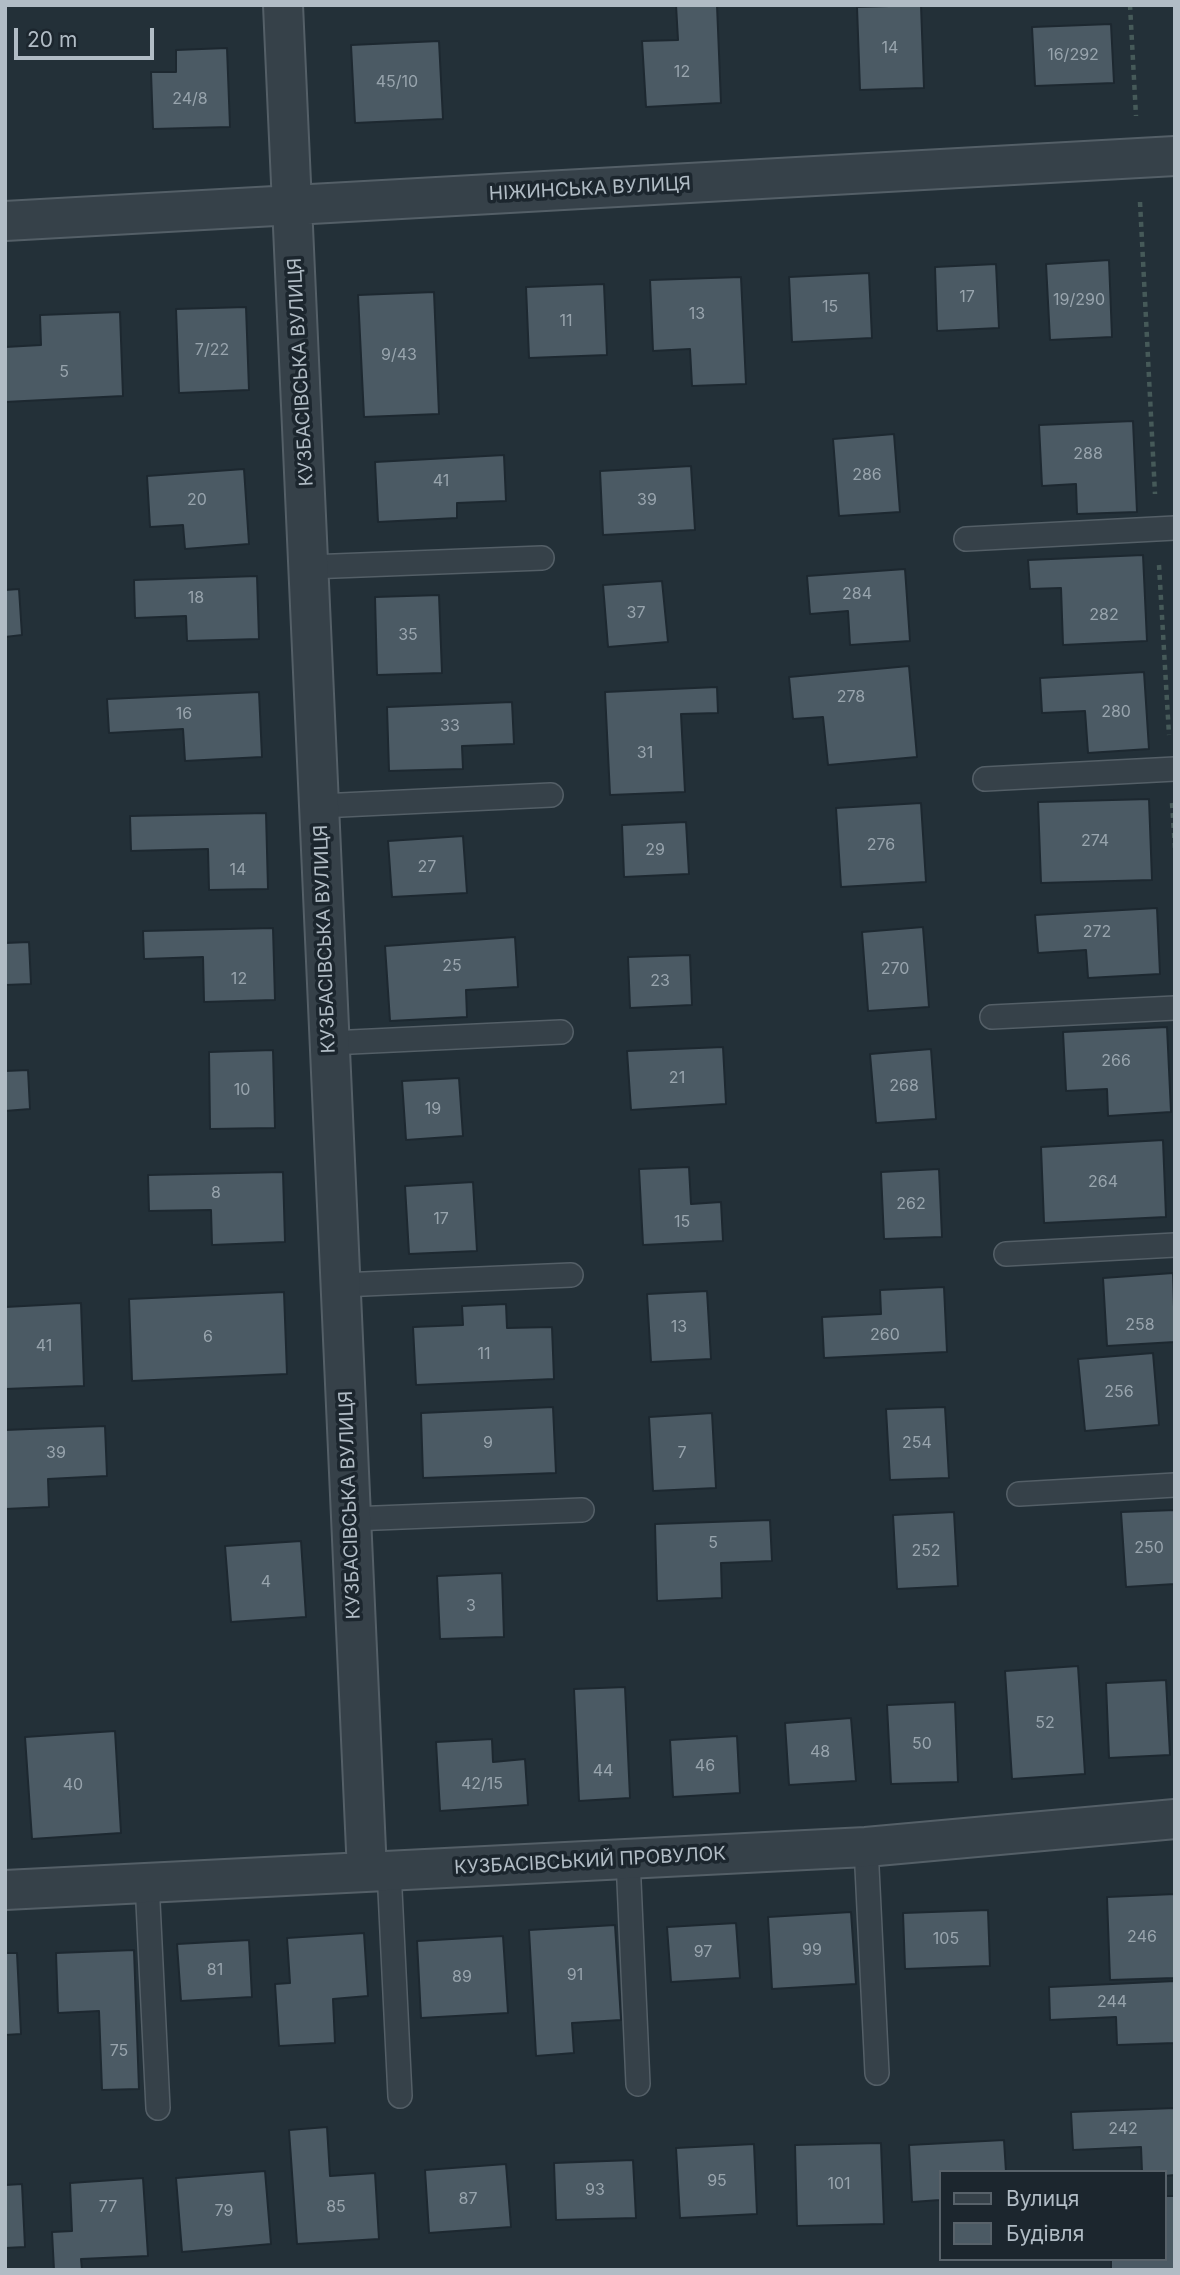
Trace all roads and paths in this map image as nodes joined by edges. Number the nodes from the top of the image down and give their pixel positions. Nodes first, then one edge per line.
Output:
1 (283, 5) edge
2 (1130, 5) edge
3 (1156, 157) edge
4 (293, 206) junction
5 (5, 221) edge
6 (1175, 528) edge
7 (966, 539) dead end
8 (542, 558) dead end
9 (309, 567) junction
10 (1175, 769) edge
11 (985, 779) dead end
12 (551, 795) dead end
13 (320, 806) junction
14 (1175, 1008) edge
15 (992, 1017) dead end
16 (561, 1032) dead end
17 (330, 1043) junction
18 (1175, 1245) edge
19 (1006, 1254) dead end
20 (571, 1275) dead end
21 (341, 1285) junction
22 (1175, 1485) edge
23 (1019, 1494) dead end
24 (582, 1510) dead end
25 (351, 1519) junction
26 (1175, 1819) edge
27 (866, 1847) junction
28 (628, 1859) junction
29 (378, 1871) junction
30 (147, 1882) junction
31 (5, 1890) edge
32 (877, 2073) dead end
33 (638, 2084) dead end
34 (400, 2096) dead end
35 (159, 2108) dead end

1 - 4 street, КУЗБАСІВСЬКА ВУЛИЦЯ
2 - 3 path
3 - 4 street, НІЖИНСЬКА ВУЛИЦЯ
4 - 5 street, НІЖИНСЬКА ВУЛИЦЯ
4 - 9 street, КУЗБАСІВСЬКА ВУЛИЦЯ
6 - 7 lane
8 - 9 lane
9 - 13 street, КУЗБАСІВСЬКА ВУЛИЦЯ
10 - 11 lane
12 - 13 lane
13 - 17 street, КУЗБАСІВСЬКА ВУЛИЦЯ
14 - 15 lane
16 - 17 lane
17 - 21 street, КУЗБАСІВСЬКА ВУЛИЦЯ
18 - 19 lane
20 - 21 lane
21 - 25 street, КУЗБАСІВСЬКА ВУЛИЦЯ
22 - 23 lane
24 - 25 lane
25 - 29 street, КУЗБАСІВСЬКА ВУЛИЦЯ
26 - 27 street, КУЗБАСІВСЬКИЙ ПРОВУЛОК
27 - 28 street, КУЗБАСІВСЬКИЙ ПРОВУЛОК
27 - 32 lane
28 - 29 street, КУЗБАСІВСЬКИЙ ПРОВУЛОК
28 - 33 lane
29 - 30 street, КУЗБАСІВСЬКИЙ ПРОВУЛОК
29 - 34 lane
30 - 31 street, КУЗБАСІВСЬКИЙ ПРОВУЛОК
30 - 35 lane

